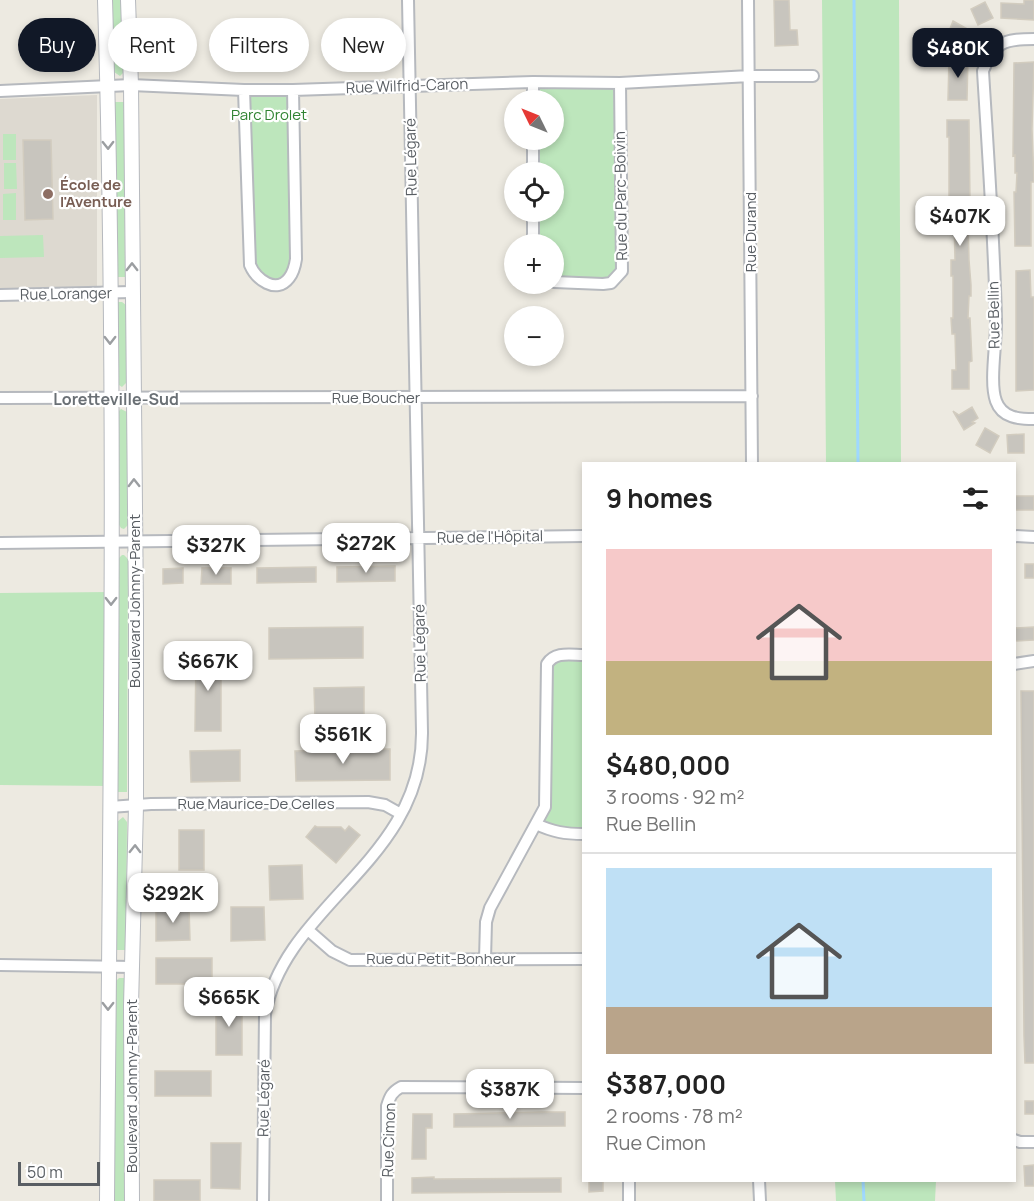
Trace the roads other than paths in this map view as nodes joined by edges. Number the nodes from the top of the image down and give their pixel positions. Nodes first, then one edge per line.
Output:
1 (105, 0) edge
2 (128, 0) edge
3 (408, 0) edge
4 (748, 0) edge
5 (1034, 39) edge
6 (750, 76) junction
7 (813, 76) dead end
8 (533, 82) junction
9 (620, 83) junction
10 (131, 85) junction
11 (107, 86) junction
12 (410, 86) junction
13 (244, 90) junction
14 (293, 90) junction
15 (533, 90) edge
16 (0, 91) edge
17 (564, 282) edge
18 (132, 292) junction
19 (109, 293) junction
20 (0, 295) edge
21 (752, 396) junction
22 (110, 397) junction
23 (133, 397) junction
24 (0, 398) edge
25 (415, 398) junction
26 (1034, 419) edge
27 (752, 462) edge
28 (582, 536) edge
29 (1016, 536) edge
30 (1034, 537) edge
31 (417, 538) junction
32 (135, 541) junction
33 (111, 542) junction
34 (0, 543) edge
35 (582, 655) edge
36 (1034, 661) edge
37 (1016, 664) edge
38 (135, 806) junction
39 (110, 807) junction
40 (401, 814) junction
41 (536, 824) junction
42 (582, 834) edge
43 (308, 930) junction
44 (485, 959) junction
45 (582, 959) edge
46 (0, 965) edge
47 (109, 966) junction
48 (133, 967) junction
49 (582, 1088) edge
50 (1016, 1140) edge
51 (1034, 1142) edge
52 (629, 1182) edge
53 (759, 1182) edge
54 (107, 1201) edge
55 (132, 1201) edge
56 (263, 1201) edge
57 (387, 1201) edge
58 (630, 1201) edge
59 (759, 1201) edge

1 - 11 street, Boulevard Johnny-Parent
2 - 10 street, Boulevard Johnny-Parent
3 - 12 street, Rue Légaré
4 - 6 street, Rue Durand
5 - 26 street, Rue Bellin
6 - 7 street, Rue Wilfrid-Caron
6 - 9 street, Rue Wilfrid-Caron
6 - 21 street, Rue Durand
8 - 9 street, Rue Wilfrid-Caron
8 - 12 street, Rue Wilfrid-Caron
8 - 15 street
9 - 17 street, Rue du Parc-Boivin
10 - 11 street, Rue Wilfrid-Caron
10 - 13 street, Rue Wilfrid-Caron
18 -> 10 street, Boulevard Johnny-Parent
11 - 16 street, Rue Wilfrid-Caron
11 -> 19 street, Boulevard Johnny-Parent
12 - 14 street, Rue Wilfrid-Caron
12 - 25 street, Rue Légaré
13 - 14 street, Rue Wilfrid-Caron
13 - 14 street
18 - 19 street, Rue Loranger
18 - 23 street, Boulevard Johnny-Parent
19 - 20 street, Rue Loranger
19 -> 22 street, Boulevard Johnny-Parent
21 - 25 street, Rue Boucher
21 - 27 street, Rue Durand
22 - 23 street, Rue Boucher
22 - 24 street, Rue Boucher
22 - 33 street, Boulevard Johnny-Parent
23 - 25 street, Rue Boucher
32 -> 23 street, Boulevard Johnny-Parent
25 - 31 street, Rue Légaré
28 - 31 street, Rue de l'Hôpital
29 - 30 street
31 - 32 street, Rue de l'Hôpital
31 - 40 street, Rue Légaré
32 - 33 street, Rue de l'Hôpital
32 - 38 street, Boulevard Johnny-Parent
33 - 34 street, Rue de l'Hôpital
33 -> 39 street, Boulevard Johnny-Parent
35 - 41 street
36 - 37 street
38 - 39 street, Rue Maurice-De Celles
38 - 40 street, Rue Maurice-De Celles
48 -> 38 street, Boulevard Johnny-Parent
39 - 47 street, Boulevard Johnny-Parent
40 - 43 street, Rue Légaré
41 - 42 street
41 - 44 street
43 - 44 street, Rue du Petit-Bonheur
43 - 56 street, Rue Légaré
44 - 45 street, Rue du Petit-Bonheur
46 - 47 street
47 - 48 street
47 -> 54 street, Boulevard Johnny-Parent
48 - 55 street, Boulevard Johnny-Parent
49 - 57 street, Rue Cimon
50 - 51 street
52 - 58 street
53 - 59 street

